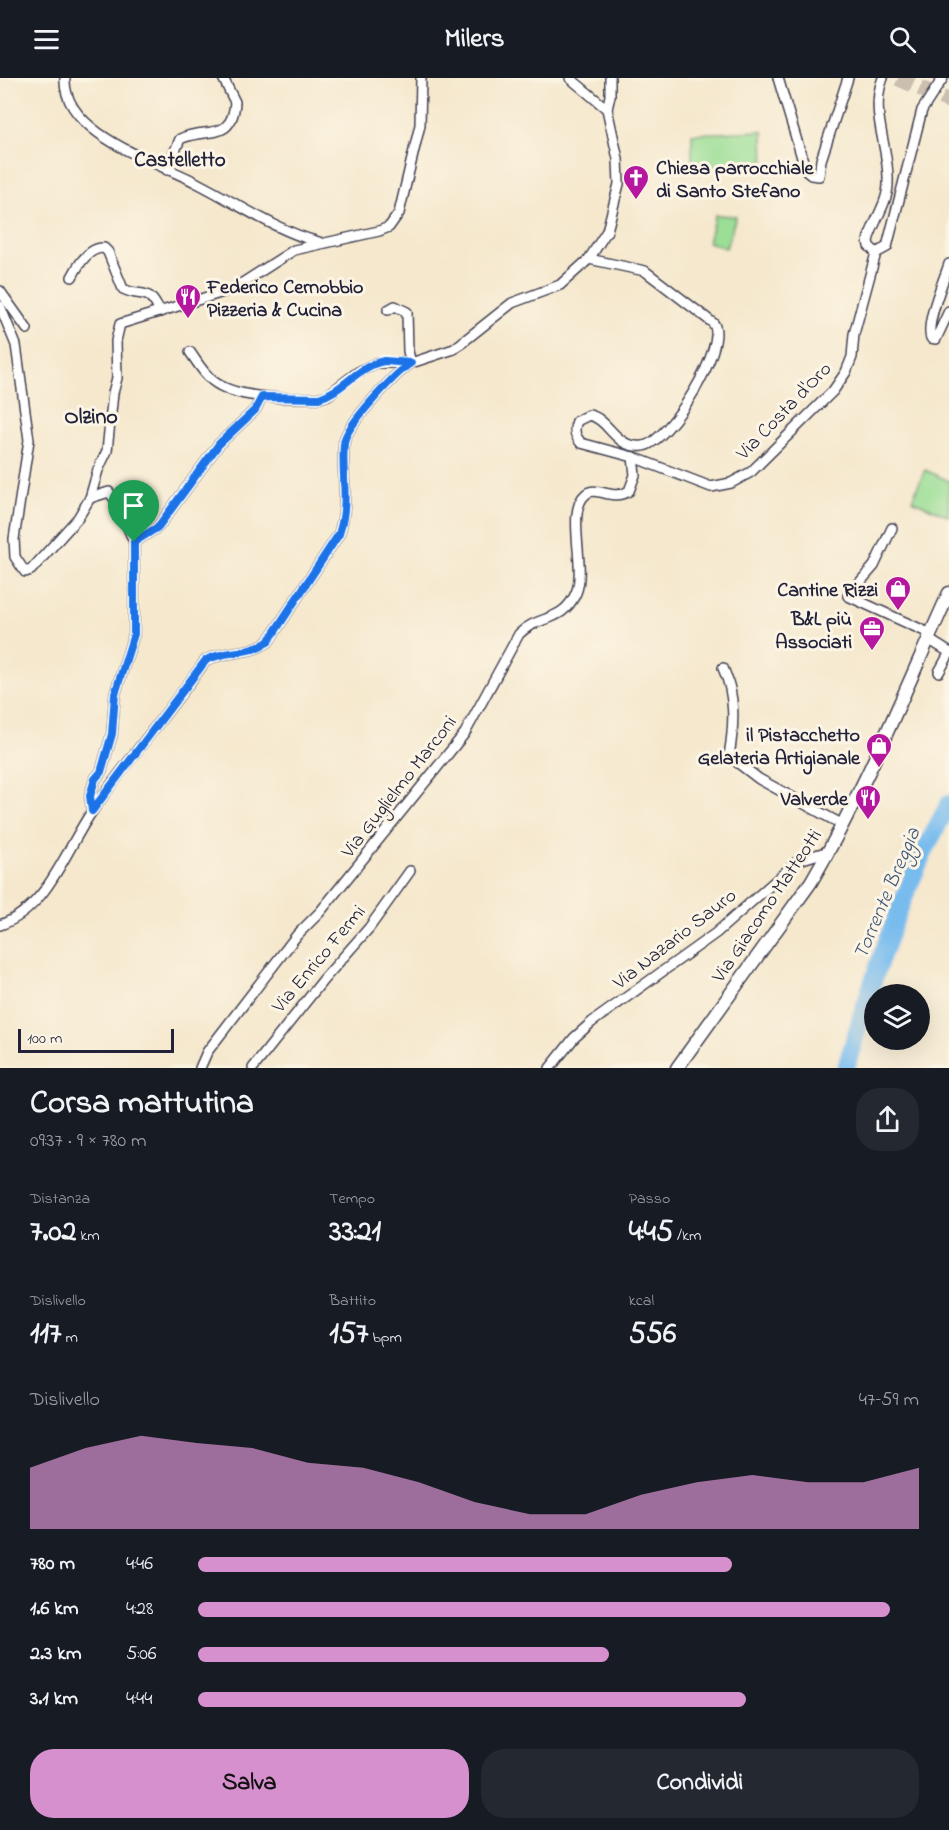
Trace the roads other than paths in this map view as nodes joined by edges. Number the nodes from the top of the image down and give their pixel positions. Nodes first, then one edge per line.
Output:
1 (65, 78) edge
2 (223, 78) edge
3 (421, 78) edge
4 (570, 78) edge
5 (610, 78) edge
6 (778, 78) edge
7 (848, 78) edge
8 (883, 78) edge
9 (943, 78) edge
10 (607, 109) junction
11 (167, 170) junction
12 (322, 242) junction
13 (876, 253) junction
14 (590, 258) junction
15 (949, 264) edge
16 (72, 277) dead end
17 (0, 291) edge
18 (0, 306) edge
19 (388, 310) dead end
20 (949, 311) edge
21 (160, 312) junction
22 (27, 329) dead end
23 (190, 352) dead end
24 (411, 363) junction
25 (262, 397) junction
26 (633, 457) junction
27 (90, 498) junction
28 (892, 528) dead end
29 (134, 542) junction
30 (949, 593) edge
31 (929, 636) junction
32 (949, 653) edge
33 (723, 668) dead end
34 (939, 672) dead end
35 (92, 811) junction
36 (843, 825) junction
37 (830, 851) junction
38 (410, 871) dead end
39 (0, 925) edge
40 (200, 1068) edge
41 (253, 1068) edge
42 (551, 1068) edge
43 (677, 1068) edge

1 - 11 street
2 - 11 street
3 - 12 street
4 - 10 street
5 - 10 street
6 - 7 street
8 - 13 street
9 - 13 street
10 - 14 street
11 - 12 street
12 - 21 street
13 - 26 street, Via Costa d'Oro
14 - 24 street
14 - 26 street, Via Costa d'Oro
15 - 20 street
16 - 21 street
17 - 22 street
18 - 27 street
19 - 24 street
21 - 27 street
23 - 25 street
24 - 25 street
24 - 35 street
25 - 29 street
26 - 40 street, Via Guglielmo Marconi
27 - 29 street
28 - 31 street
29 - 35 street
30 - 31 street, Via Giacomo Matteotti
31 - 32 street
31 - 36 street, Via Giacomo Matteotti
32 - 34 street
33 - 36 street
35 - 39 street
36 - 37 street, Via Giacomo Matteotti
37 - 42 street, Via Nazario Sauro
37 - 43 street, Via Giacomo Matteotti
38 - 41 street, Via Enrico Fermi

